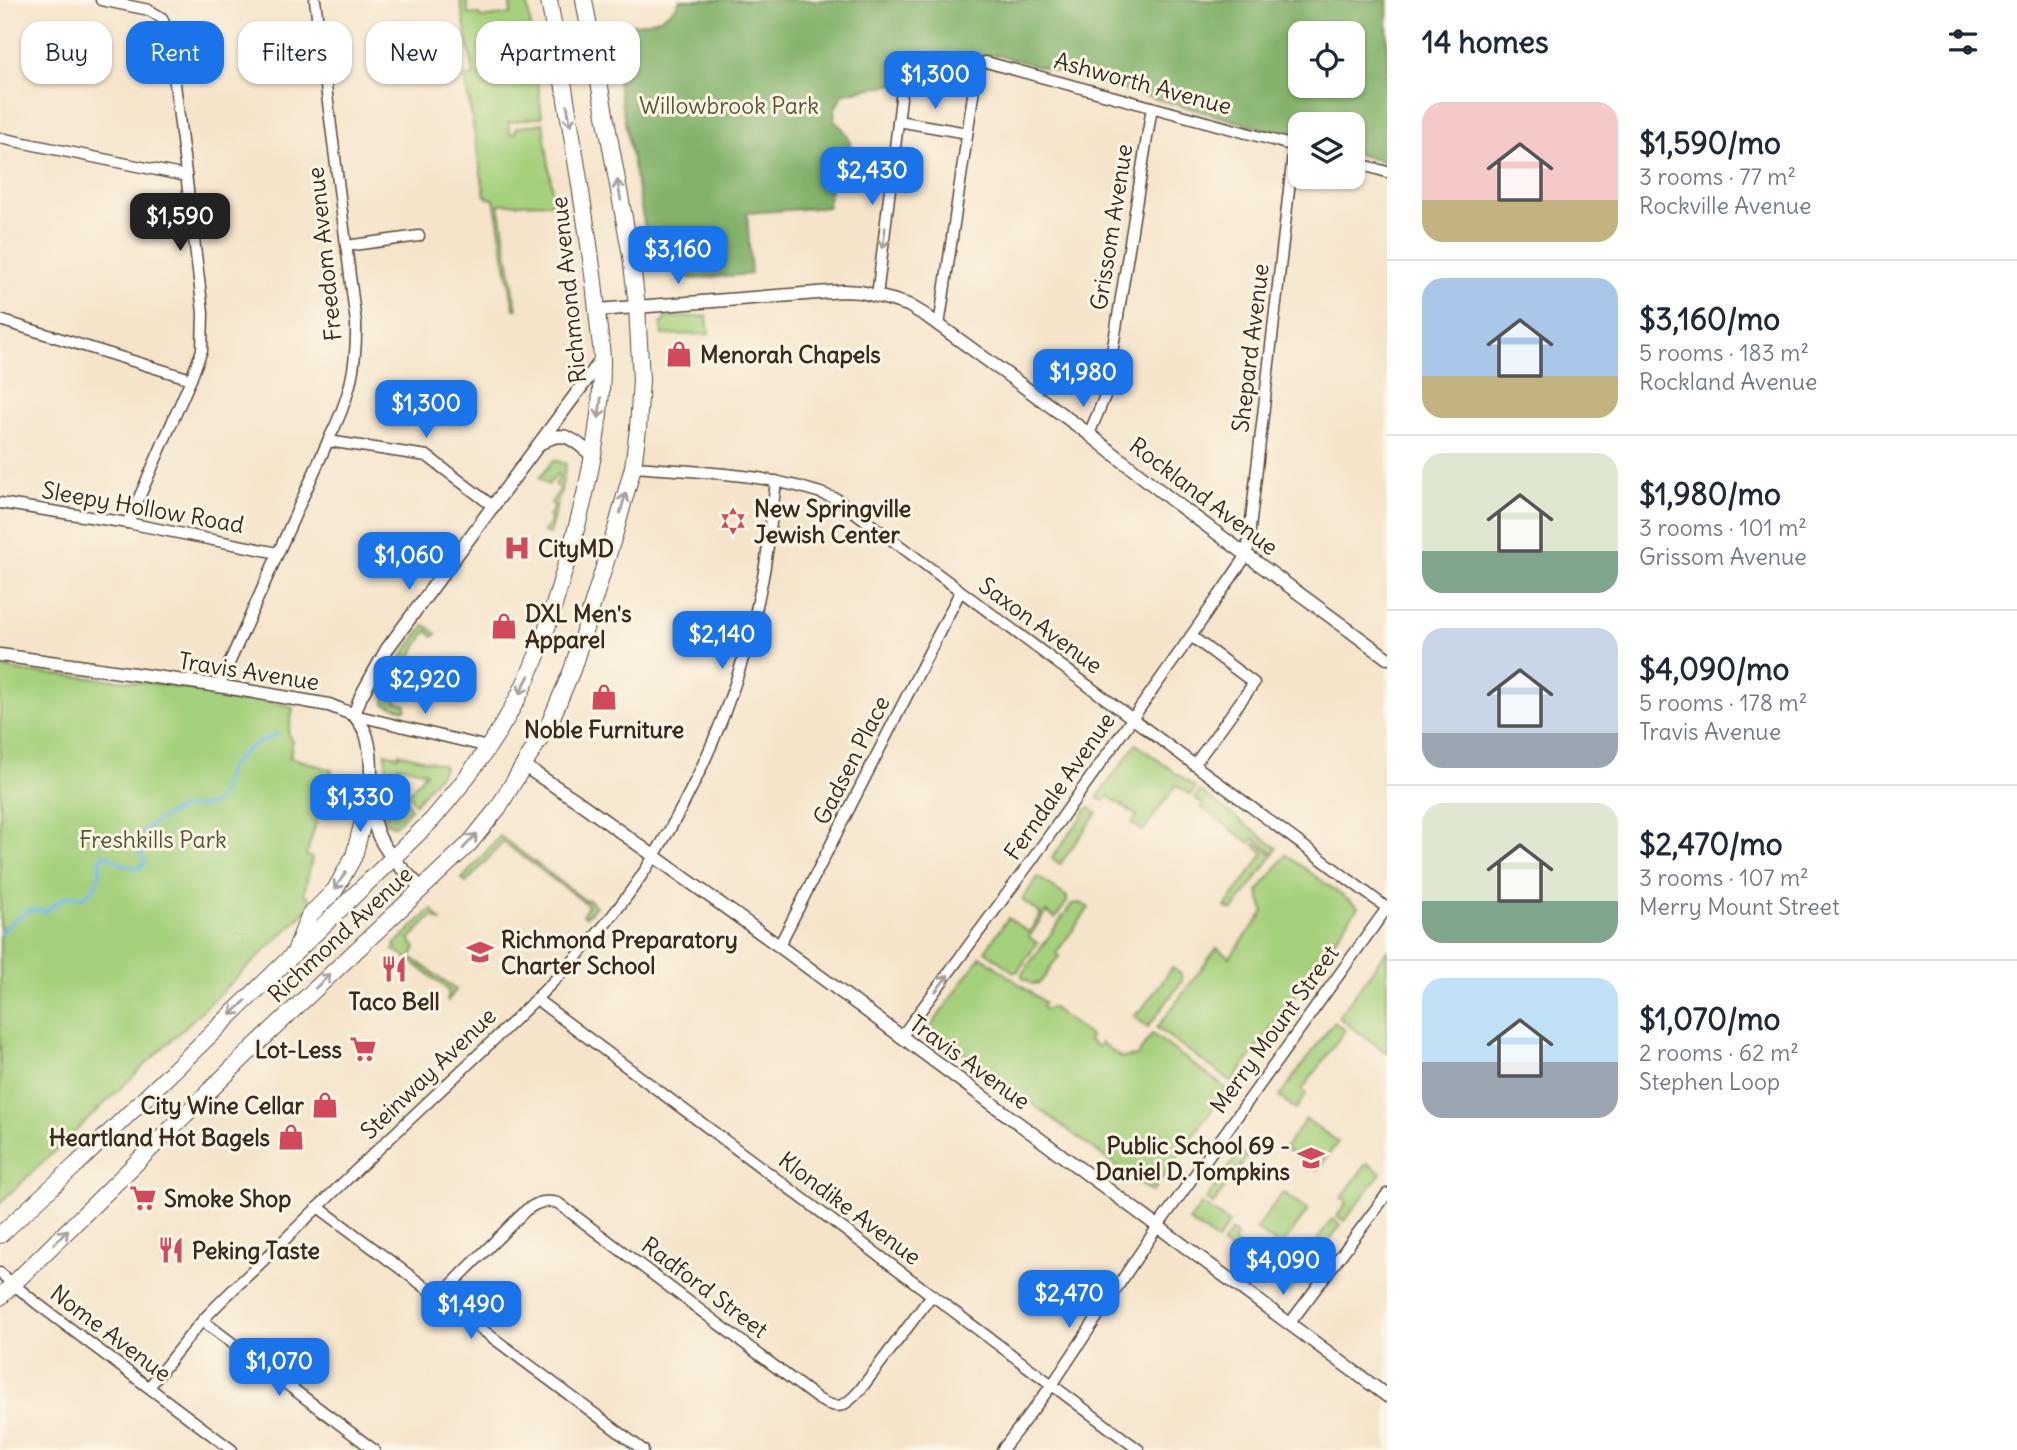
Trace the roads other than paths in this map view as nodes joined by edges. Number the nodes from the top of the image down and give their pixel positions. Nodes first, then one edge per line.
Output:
1 (101, 0) edge
2 (315, 0) edge
3 (549, 0) edge
4 (584, 0) edge
5 (901, 98) dead end
6 (1152, 107) junction
7 (898, 121) junction
8 (967, 133) junction
9 (0, 138) edge
10 (1288, 145) edge
11 (1365, 166) edge
12 (1387, 172) edge
13 (186, 176) junction
14 (1292, 189) edge
15 (419, 236) dead end
16 (346, 246) junction
17 (877, 296) junction
18 (636, 306) junction
19 (597, 310) junction
20 (0, 320) edge
21 (939, 326) junction
22 (602, 359) junction
23 (191, 379) junction
24 (1089, 434) junction
25 (328, 441) junction
26 (540, 444) junction
27 (593, 456) junction
28 (633, 467) junction
29 (776, 481) junction
30 (0, 503) edge
31 (494, 507) junction
32 (128, 523) junction
33 (278, 553) junction
34 (1247, 555) junction
35 (960, 592) junction
36 (1191, 636) junction
37 (0, 655) edge
38 (1387, 659) edge
39 (219, 686) junction
40 (354, 715) junction
41 (1131, 719) junction
42 (488, 747) junction
43 (1194, 765) junction
44 (524, 766) junction
45 (370, 794) junction
46 (654, 856) junction
47 (393, 858) junction
48 (421, 888) junction
49 (1387, 908) edge
50 (779, 947) junction
51 (295, 954) junction
52 (536, 999) junction
53 (901, 1037) junction
54 (1387, 1194) edge
55 (318, 1207) junction
56 (1158, 1226) junction
57 (0, 1235) edge
58 (0, 1272) edge
59 (12, 1284) junction
60 (932, 1295) junction
61 (0, 1297) edge
62 (439, 1297) junction
63 (203, 1321) junction
64 (1290, 1323) junction
65 (1052, 1385) junction
66 (149, 1387) junction
67 (1387, 1396) edge
68 (232, 1450) edge
69 (374, 1450) edge
70 (643, 1450) edge
71 (1002, 1450) edge
72 (1139, 1450) edge

1 - 13 street
2 - 16 street, Freedom Avenue
3 -> 19 main road, Richmond Avenue
18 -> 4 main road, Richmond Avenue
5 - 7 street
6 - 8 street, Ashworth Avenue
6 - 10 street, Ashworth Avenue
6 - 24 street, Grissom Avenue
7 - 8 street
7 -> 17 street
8 - 21 street
9 - 13 street
11 - 12 street
13 - 23 street
14 - 34 street, Shepard Avenue
15 - 16 street
16 - 25 street, Freedom Avenue
17 - 18 street, Rockland Avenue
17 - 21 street, Rockland Avenue
18 - 19 street, Rockland Avenue
18 - 28 main road, Richmond Avenue
19 - 22 main road, Richmond Avenue
20 - 23 street
21 - 24 street, Rockland Avenue
22 - 26 street
22 -> 27 main road, Richmond Avenue
23 - 32 street
24 - 34 street, Rockland Avenue
25 - 31 street
25 - 33 street, Freedom Avenue
26 - 27 street
26 - 31 street
27 -> 42 main road, Richmond Avenue
28 - 29 street, Saxon Avenue
44 -> 28 main road, Richmond Avenue
29 - 35 street, Saxon Avenue
29 - 46 street, Steinway Avenue
30 - 32 street, Sleepy Hollow Road
31 - 40 street
32 - 33 street, Sleepy Hollow Road
33 - 39 street, Freedom Avenue
34 - 36 street, Ferndale Avenue
34 - 38 street, Rockland Avenue
35 - 41 street, Saxon Avenue
35 - 50 street, Gadsen Place
36 - 41 street, Ferndale Avenue
36 - 43 street
37 - 39 street, Travis Avenue
39 - 40 street, Travis Avenue
40 - 42 street, Travis Avenue
40 - 45 street
41 - 43 street, Saxon Avenue
53 -> 41 street, Ferndale Avenue
42 - 47 main road, Richmond Avenue
43 - 49 street, Saxon Avenue
44 - 46 street, Travis Avenue
48 -> 44 main road, Richmond Avenue
45 - 47 street
45 -> 51 main road
46 - 50 street, Travis Avenue
46 - 52 street, Steinway Avenue
47 - 48 street
47 - 51 main road, Richmond Avenue
59 -> 48 main road, Richmond Avenue
49 - 56 street, Merry Mount Street
50 - 53 street, Travis Avenue
51 -> 57 main road, Richmond Avenue
52 - 55 street, Steinway Avenue
52 - 60 street, Klondike Avenue
53 - 56 street, Travis Avenue
54 - 64 street
55 - 62 street
55 - 63 street, Steinway Avenue
56 - 64 street, Travis Avenue
56 - 65 street, Merry Mount Street
58 - 59 street, Nome Avenue
59 - 61 main road, Richmond Avenue
59 - 66 street, Nome Avenue
60 - 62 street, Radford Street
60 - 65 street, Klondike Avenue
62 - 70 street
63 - 66 street, Steinway Avenue
63 - 69 street
64 - 67 street, Travis Avenue
65 - 71 street, Merry Mount Street
65 - 72 street, Klondike Avenue
66 - 68 street, Nome Avenue

